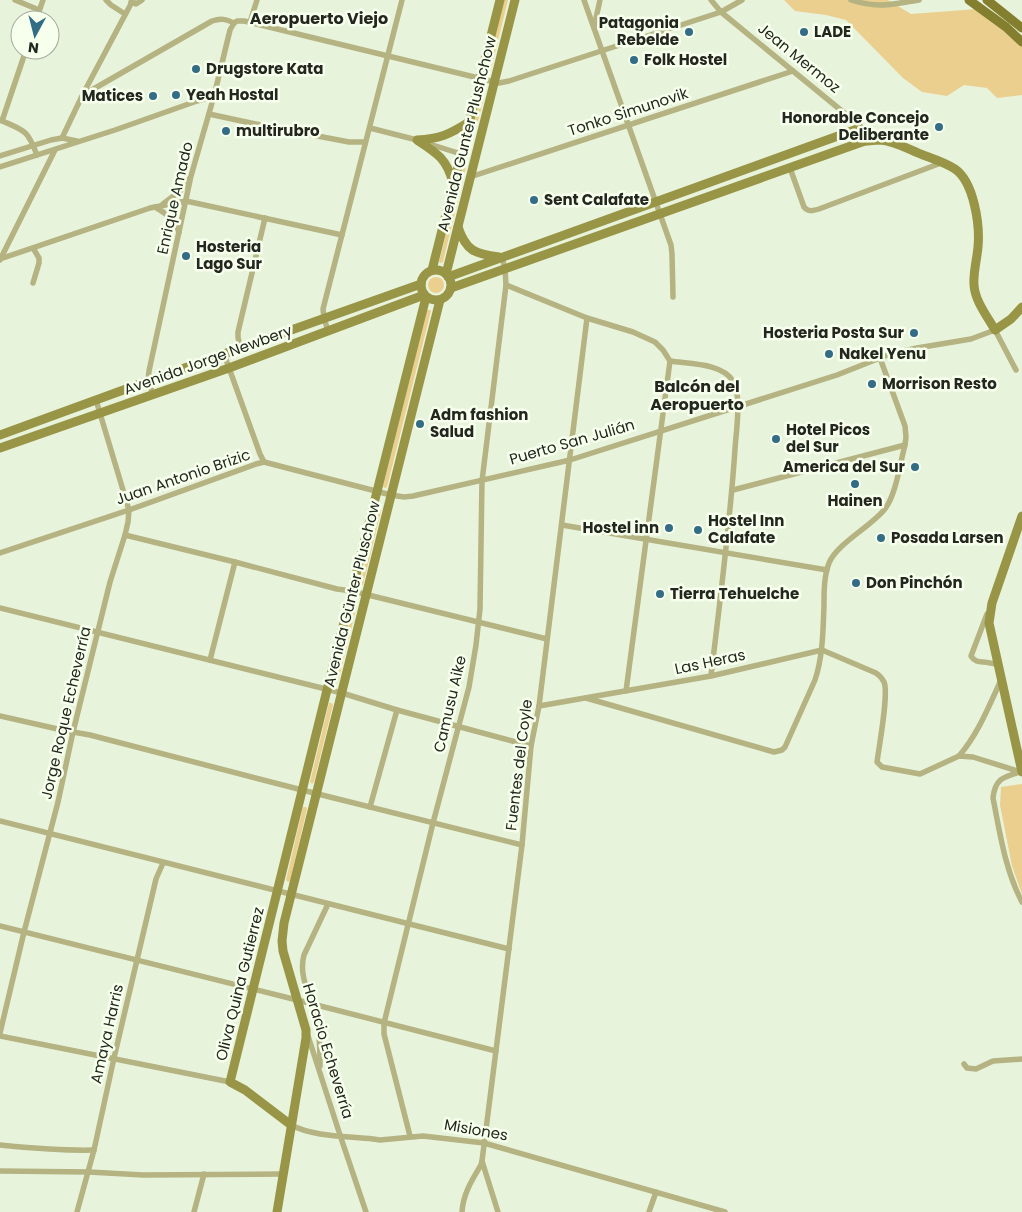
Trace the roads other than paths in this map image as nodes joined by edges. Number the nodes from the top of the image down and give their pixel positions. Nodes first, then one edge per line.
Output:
1 (15, 0) edge
2 (43, 0) edge
3 (106, 0) edge
4 (142, 0) edge
5 (252, 0) edge
6 (257, 0) edge
7 (402, 0) edge
8 (500, 0) edge
9 (514, 0) edge
10 (584, 0) edge
11 (600, 0) edge
12 (711, 0) edge
13 (742, 0) edge
14 (851, 0) edge
15 (919, 0) edge
16 (968, 0) edge
17 (987, 0) edge
18 (132, 1) edge
19 (905, 1) edge
20 (39, 10) joint
21 (720, 12) junction
22 (126, 14) junction
23 (252, 16) junction
24 (250, 22) junction
25 (234, 23) junction
26 (594, 27) junction
27 (1022, 28) edge
28 (1022, 42) edge
29 (602, 51) junction
30 (388, 56) junction
31 (22, 60) edge
32 (793, 71) junction
33 (480, 79) junction
34 (495, 82) junction
35 (83, 94) junction
36 (214, 96) junction
37 (209, 114) junction
38 (1, 121) edge
39 (469, 122) junction
40 (629, 125) junction
41 (370, 128) junction
42 (860, 128) junction
43 (467, 132) junction
44 (481, 135) junction
45 (62, 138) junction
46 (417, 140) junction
47 (865, 141) junction
48 (79, 142) junction
49 (365, 142) junction
50 (33, 145) junction
51 (55, 150) junction
52 (461, 154) junction
53 (37, 155) junction
54 (0, 156) edge
55 (476, 157) junction
56 (941, 162) junction
57 (756, 166) junction
58 (0, 167) edge
59 (790, 168) junction
60 (191, 176) junction
61 (470, 177) junction
62 (760, 178) junction
63 (454, 184) junction
64 (186, 201) junction
65 (656, 202) junction
66 (158, 207) junction
67 (660, 214) junction
68 (265, 218) junction
69 (458, 227) junction
70 (179, 233) junction
71 (342, 236) junction
72 (34, 248) junction
73 (502, 258) junction
74 (0, 259) edge
75 (505, 268) junction
76 (432, 270) junction
77 (447, 275) junction
78 (33, 283) dead end
79 (421, 284) junction
80 (506, 285) junction
81 (451, 288) junction
82 (425, 296) junction
83 (673, 297) dead end
84 (440, 300) junction
85 (1022, 307) edge
86 (324, 318) junction
87 (588, 318) junction
88 (995, 330) junction
89 (328, 331) junction
90 (240, 348) junction
91 (224, 354) junction
92 (880, 358) junction
93 (670, 361) junction
94 (229, 368) junction
95 (1016, 370) dead end
96 (148, 381) junction
97 (153, 394) junction
98 (96, 400) junction
99 (738, 407) junction
100 (99, 412) junction
101 (661, 431) junction
102 (0, 435) edge
103 (905, 445) junction
104 (0, 448) edge
105 (570, 460) junction
106 (264, 462) junction
107 (482, 481) junction
108 (732, 490) junction
109 (378, 491) junction
110 (391, 495) junction
111 (129, 510) junction
112 (1022, 516) edge
113 (562, 525) junction
114 (125, 535) junction
115 (646, 539) junction
116 (0, 553) edge
117 (726, 553) junction
118 (234, 562) junction
119 (827, 570) junction
120 (352, 591) junction
121 (366, 595) junction
122 (992, 603) junction
123 (0, 608) edge
124 (479, 623) junction
125 (98, 633) junction
126 (547, 639) junction
127 (822, 650) junction
128 (210, 660) junction
129 (998, 665) junction
130 (711, 676) junction
131 (1002, 680) junction
132 (327, 690) junction
133 (626, 691) junction
134 (342, 693) junction
135 (586, 698) junction
136 (539, 706) junction
137 (397, 710) junction
138 (0, 716) edge
139 (459, 726) junction
140 (73, 732) junction
141 (531, 746) junction
142 (959, 756) junction
143 (1022, 772) edge
144 (302, 790) junction
145 (317, 793) junction
146 (370, 807) junction
147 (0, 821) edge
148 (433, 823) junction
149 (50, 834) junction
150 (522, 845) junction
151 (163, 862) junction
152 (277, 891) junction
153 (292, 895) junction
154 (1022, 902) edge
155 (328, 904) junction
156 (408, 924) junction
157 (0, 926) edge
158 (24, 932) junction
159 (509, 950) junction
160 (138, 960) junction
161 (253, 989) junction
162 (297, 1000) junction
163 (312, 1004) junction
164 (384, 1023) junction
165 (306, 1030) junction
166 (0, 1034) edge
167 (496, 1051) junction
168 (114, 1058) junction
169 (1022, 1059) edge
170 (964, 1064) dead end
171 (320, 1074) junction
172 (230, 1082) junction
173 (291, 1125) junction
174 (340, 1135) junction
175 (410, 1136) junction
176 (484, 1143) junction
177 (0, 1145) edge
178 (94, 1150) junction
179 (482, 1161) junction
180 (0, 1171) edge
181 (89, 1172) junction
182 (204, 1174) junction
183 (283, 1174) junction
184 (656, 1192) junction
185 (77, 1212) edge
186 (194, 1212) edge
187 (277, 1212) edge
188 (366, 1212) edge
189 (462, 1212) edge
190 (498, 1212) edge
191 (648, 1212) edge
192 (725, 1212) edge

1 - 20 street
2 - 20 street
3 - 22 street
4 - 18 street
5 - 23 street
6 - 23 street
7 - 30 street
8 - 33 street, Avenida Gunter Plushchow
9 - 34 street, Avenida Gunter Plushchow
10 - 26 street
11 - 26 street
12 - 21 street, Jean Mermoz
13 - 21 street
14 - 19 street
15 - 19 street
16 - 28 main road
17 - 27 main road
18 - 22 street
21 - 29 street
21 - 32 street, Jean Mermoz
22 - 35 street
23 - 24 street
24 - 25 street
24 - 30 street
25 - 35 street
25 - 36 street, Enrique Amado
26 - 29 street
29 - 34 street
29 - 40 street
30 - 33 street
30 - 41 street
31 - 38 street
32 - 40 street, Tonko Simunovik
32 - 42 street, Jean Mermoz
33 - 34 street
33 - 39 street, Avenida Gunter Plushchow
34 - 44 street, Avenida Gunter Plushchow
35 - 45 street
36 - 37 street, Enrique Amado
36 - 48 street
37 - 49 street
37 - 60 street, Enrique Amado
38 - 50 street
39 - 43 street, Avenida Gunter Plushchow
39 - 46 street
40 - 61 street, Tonko Simunovik
40 - 65 street
41 - 46 street
41 - 49 street
42 - 47 street, Jean Mermoz
42 - 57 street
43 - 44 street
43 - 52 street, Avenida Gunter Plushchow
44 - 55 street, Avenida Gunter Plushchow
45 - 48 street
45 - 50 street
46 - 52 street
46 - 63 street
47 - 56 street
47 - 59 street
48 - 51 street
49 - 71 street
50 - 53 street
50 - 54 street
51 - 53 street
51 - 74 street
52 - 55 street
52 - 63 street, Avenida Gunter Plushchow
53 - 58 street
55 - 61 street, Avenida Gunter Plushchow
56 - 59 street
56 - 88 street
57 - 62 street
57 - 65 street
59 - 62 street
60 - 64 street, Enrique Amado
60 - 66 street
61 - 69 street, Avenida Gunter Plushchow
62 - 67 street
63 - 76 street, Avenida Gunter Plushchow
64 - 66 street
64 - 68 street
64 - 70 street, Enrique Amado
65 - 67 street
65 - 73 street
66 - 70 street
66 - 72 street
67 - 75 street
67 - 83 street
68 - 71 street
68 - 90 street
69 - 73 street
69 - 77 street, Avenida Gunter Plushchow
70 - 96 street, Enrique Amado
71 - 86 street
72 - 74 street
72 - 78 street
73 - 75 street, Camusu Aike
73 - 77 street
75 - 80 street, Camusu Aike
75 - 81 street
76 - 77 street
76 - 79 street
77 - 81 street
79 - 82 street
79 - 86 street, Avenida Jorge Newbery
80 - 87 street
80 - 107 street, Camusu Aike
81 - 84 street
82 - 84 street
82 - 89 street, Avenida Jorge Newbery
82 - 109 street, Avenida Günter Pluschow
84 - 110 street, Avenida Günter Pluschow
85 - 88 street, Puerto San Julián
86 - 89 street
86 - 90 street, Avenida Jorge Newbery
87 - 93 street
87 - 105 street, Fuentes del Coyle
88 - 92 street, Puerto San Julián
88 - 95 street
89 - 94 street, Avenida Jorge Newbery
90 - 91 street, Avenida Jorge Newbery
91 - 94 street
91 - 96 street, Avenida Jorge Newbery
92 - 99 street, Puerto San Julián
92 - 103 street
93 - 99 street
93 - 101 street
94 - 97 street, Avenida Jorge Newbery
94 - 106 street
96 - 97 street
96 - 98 street, Avenida Jorge Newbery
97 - 100 street, Avenida Jorge Newbery
98 - 100 street, Jorge Roque Echeverría
98 - 102 street, Avenida Jorge Newbery
99 - 101 street, Puerto San Julián
99 - 108 street
100 - 104 street, Avenida Jorge Newbery
100 - 111 street, Jorge Roque Echeverría
101 - 105 street, Puerto San Julián
101 - 115 street
103 - 108 street
103 - 119 street
105 - 107 street, Puerto San Julián
105 - 113 street, Fuentes del Coyle
106 - 109 street, Juan Antonio Brizic
106 - 111 street, Juan Antonio Brizic
107 - 110 street, Puerto San Julián
107 - 124 street, Camusu Aike
108 - 117 street
109 - 110 street, Puerto San Julián
109 - 120 street, Avenida Günter Pluschow
110 - 121 street, Avenida Günter Pluschow
111 - 114 street, Jorge Roque Echeverría
111 - 116 street, Juan Antonio Brizic
112 - 122 street
113 - 115 street
113 - 126 street, Fuentes del Coyle
114 - 118 street
114 - 125 street, Jorge Roque Echeverría
115 - 117 street
115 - 133 street
117 - 119 street
117 - 130 street
118 - 120 street
118 - 128 street
119 - 127 street
120 - 121 street
120 - 132 street, Avenida Günter Pluschow
121 - 124 street
121 - 134 street, Avenida Günter Pluschow
122 - 129 street
122 - 129 street
123 - 125 street
124 - 126 street
124 - 139 street, Camusu Aike
125 - 128 street
125 - 140 street, Jorge Roque Echeverría
126 - 136 street, Fuentes del Coyle
127 - 130 street, Las Heras
127 - 135 street
127 - 142 street
128 - 132 street
129 - 131 street
130 - 133 street, Las Heras
131 - 142 street
131 - 143 street
132 - 134 street
132 - 144 street, Avenida Günter Pluschow
133 - 135 street, Las Heras
134 - 137 street
134 - 145 street, Avenida Günter Pluschow
135 - 136 street, Las Heras
136 - 141 street, Fuentes del Coyle
137 - 139 street
137 - 146 street
138 - 140 street
139 - 141 street
139 - 148 street, Camusu Aike
140 - 144 street
140 - 149 street, Jorge Roque Echeverría
141 - 150 street, Fuentes del Coyle
142 - 143 street
143 - 154 street
144 - 145 street
144 - 152 street, Avenida Günter Pluschow
145 - 146 street
145 - 153 street, Avenida Günter Pluschow
146 - 148 street
147 - 149 street
148 - 150 street
148 - 156 street, Camusu Aike
149 - 151 street
149 - 158 street, Jorge Roque Echeverría
150 - 159 street, Fuentes del Coyle
151 - 152 street
151 - 160 street, Amaya Harris
152 - 153 street
152 - 161 street, Oliva Quina Gutierrez
153 - 155 street
153 - 162 street, Horacio Echeverría
155 - 156 street
155 - 163 street
156 - 159 street
156 - 164 street, Camusu Aike
157 - 158 street
158 - 160 street
158 - 166 street, Jorge Roque Echeverría
159 - 167 street, Fuentes del Coyle
160 - 161 street
160 - 168 street, Amaya Harris
161 - 162 street
161 - 172 street, Oliva Quina Gutierrez
162 - 163 street
162 - 165 street, Horacio Echeverría
163 - 164 street
163 - 171 street
164 - 167 street
164 - 175 street, Camusu Aike
165 - 171 street, Horacio Echeverría
165 - 173 street
166 - 168 street
167 - 176 street, Fuentes del Coyle
168 - 172 street
168 - 178 street, Amaya Harris
169 - 170 street
171 - 174 street, Horacio Echeverría
172 - 173 street, Misiones
173 - 174 street, Misiones
173 - 183 street
174 - 175 street, Misiones
174 - 188 street, Horacio Echeverría
175 - 176 street, Misiones
176 - 179 street, Fuentes del Coyle
176 - 184 street, Misiones
177 - 178 street
178 - 181 street, Amaya Harris
179 - 189 street
179 - 190 street, Fuentes del Coyle
180 - 181 street
181 - 182 street
181 - 185 street, Amaya Harris
182 - 183 street
182 - 186 street
183 - 187 street
184 - 191 street
184 - 192 street, Misiones

